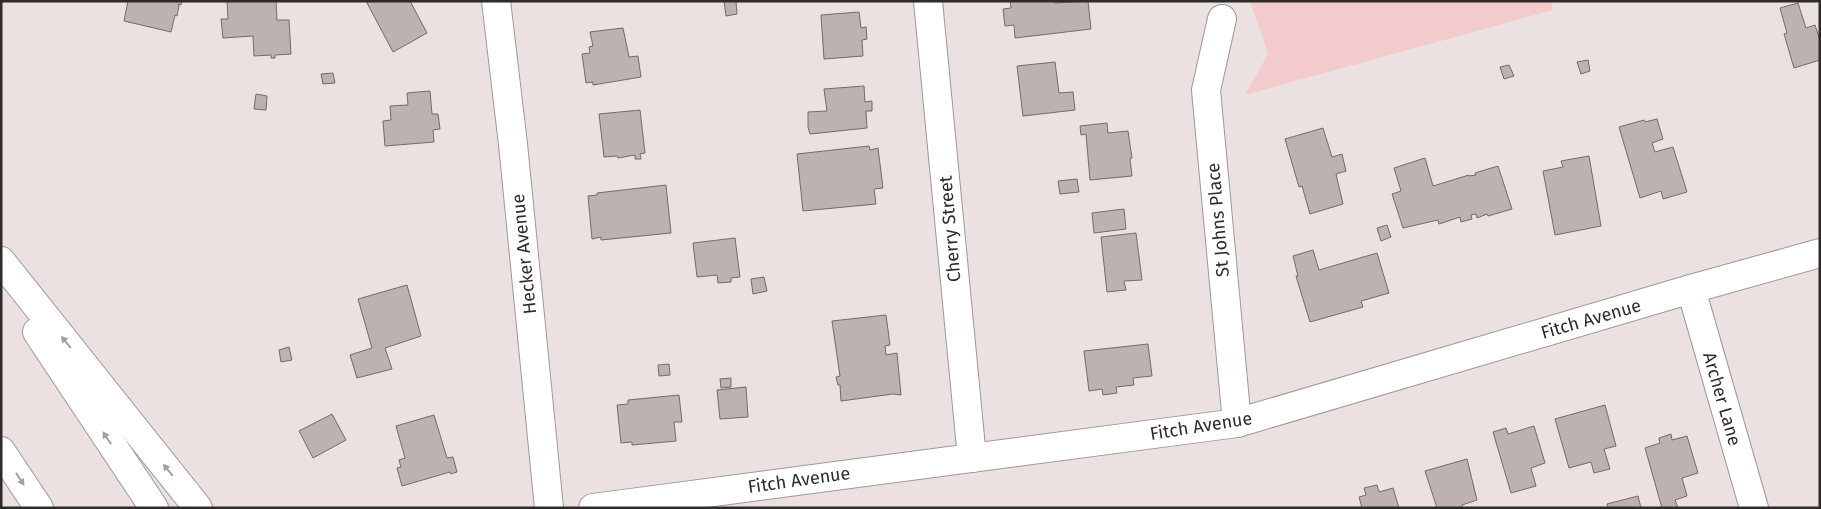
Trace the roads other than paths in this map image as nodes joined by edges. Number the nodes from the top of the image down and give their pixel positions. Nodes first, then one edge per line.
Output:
1 (496, 1) edge
2 (928, 1) edge
3 (1222, 19) dead end
4 (1820, 253) edge
5 (1, 261) edge
6 (1, 277) edge
7 (1691, 290) junction
8 (1237, 423) junction
9 (1, 451) edge
10 (972, 458) junction
11 (39, 508) edge
12 (154, 508) edge
13 (198, 508) edge
14 (549, 508) edge
15 (593, 508) edge
16 (1754, 508) edge

1 - 14 main road, Hecker Avenue
2 - 10 main road, Cherry Street
3 - 8 main road, St Johns Place
4 - 7 main road, Fitch Avenue
13 -> 5 main road
12 -> 6 main road
7 - 8 main road, Fitch Avenue
7 - 16 main road, Archer Lane
8 - 10 main road, Fitch Avenue
9 -> 11 main road
10 - 15 main road, Fitch Avenue

